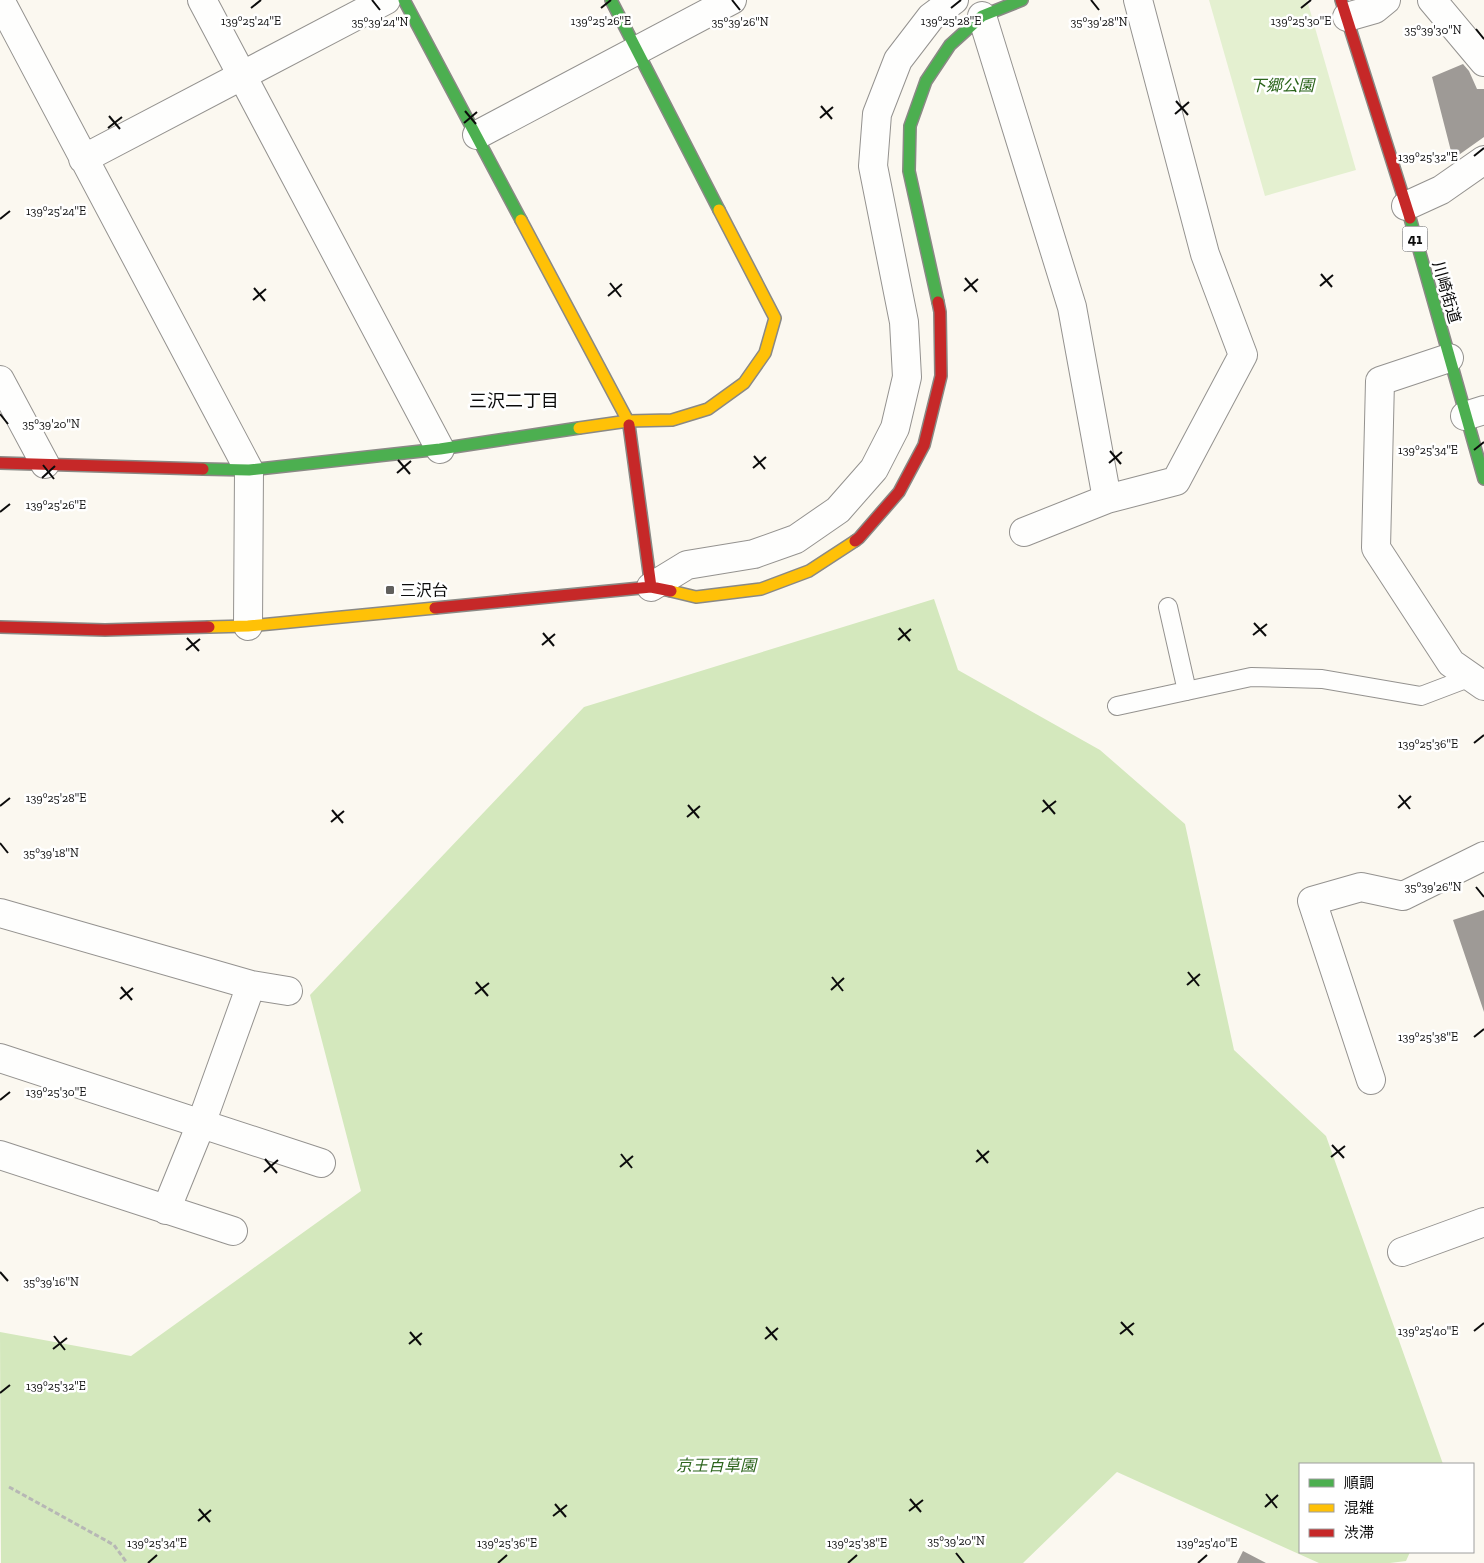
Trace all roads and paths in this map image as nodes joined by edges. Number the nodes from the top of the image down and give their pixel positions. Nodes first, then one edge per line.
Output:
1 (0, 0) edge
2 (202, 0) edge
3 (386, 0) edge
4 (404, 0) edge
5 (611, 0) edge
6 (732, 0) edge
7 (954, 0) edge
8 (1022, 0) edge
9 (1138, 0) edge
10 (1386, 0) edge
11 (1432, 0) edge
12 (1344, 8) edge
13 (982, 16) junction
14 (638, 51) junction
15 (1484, 62) edge
16 (242, 76) junction
17 (477, 135) junction
18 (83, 159) junction
19 (1484, 160) edge
20 (1406, 206) junction
21 (1449, 358) junction
22 (0, 380) edge
23 (1475, 413) edge
24 (628, 421) junction
25 (440, 449) junction
26 (0, 464) edge
27 (45, 464) junction
28 (249, 470) junction
29 (1484, 480) edge
30 (1107, 500) junction
31 (1024, 532) dead end
32 (651, 587) junction
33 (1168, 607) dead end
34 (248, 626) junction
35 (0, 627) edge
36 (1477, 682) edge
37 (1187, 691) junction
38 (1117, 706) dead end
39 (1484, 856) edge
40 (0, 913) edge
41 (251, 985) junction
42 (288, 991) dead end
43 (0, 1058) edge
44 (1370, 1080) dead end
45 (202, 1124) junction
46 (0, 1155) edge
47 (321, 1163) dead end
48 (166, 1210) junction
49 (1484, 1222) edge
50 (233, 1231) dead end
51 (1402, 1252) dead end
52 (9, 1487) dead end
53 (127, 1563) edge

1 - 18 street
2 - 16 street
3 - 16 street
4 - 17 street
5 - 14 street
6 - 14 street
7 - 32 street
8 - 13 street
9 - 30 street
10 - 12 street
11 - 15 street
12 - 20 street, 川崎街道 / 41
13 - 30 street
13 - 32 street
14 - 17 street
14 - 24 street
16 - 18 street
16 - 25 street
17 - 24 street
18 - 28 street
19 - 20 street
20 - 21 street, 川崎街道 / 41
21 - 23 street, 川崎街道 / 41
21 - 36 street
22 - 27 street
23 - 29 street, 川崎街道 / 41
24 - 25 street
24 - 32 street
25 - 28 street
26 - 27 street
27 - 28 street
28 - 34 street
30 - 31 street
32 - 34 street
33 - 37 lane
34 - 35 street
36 - 37 lane
37 - 38 lane
39 - 44 street
40 - 41 street
41 - 42 street
41 - 45 street
43 - 45 street
45 - 47 street
45 - 48 street
46 - 48 street
48 - 50 street
49 - 51 street
52 - 53 path

